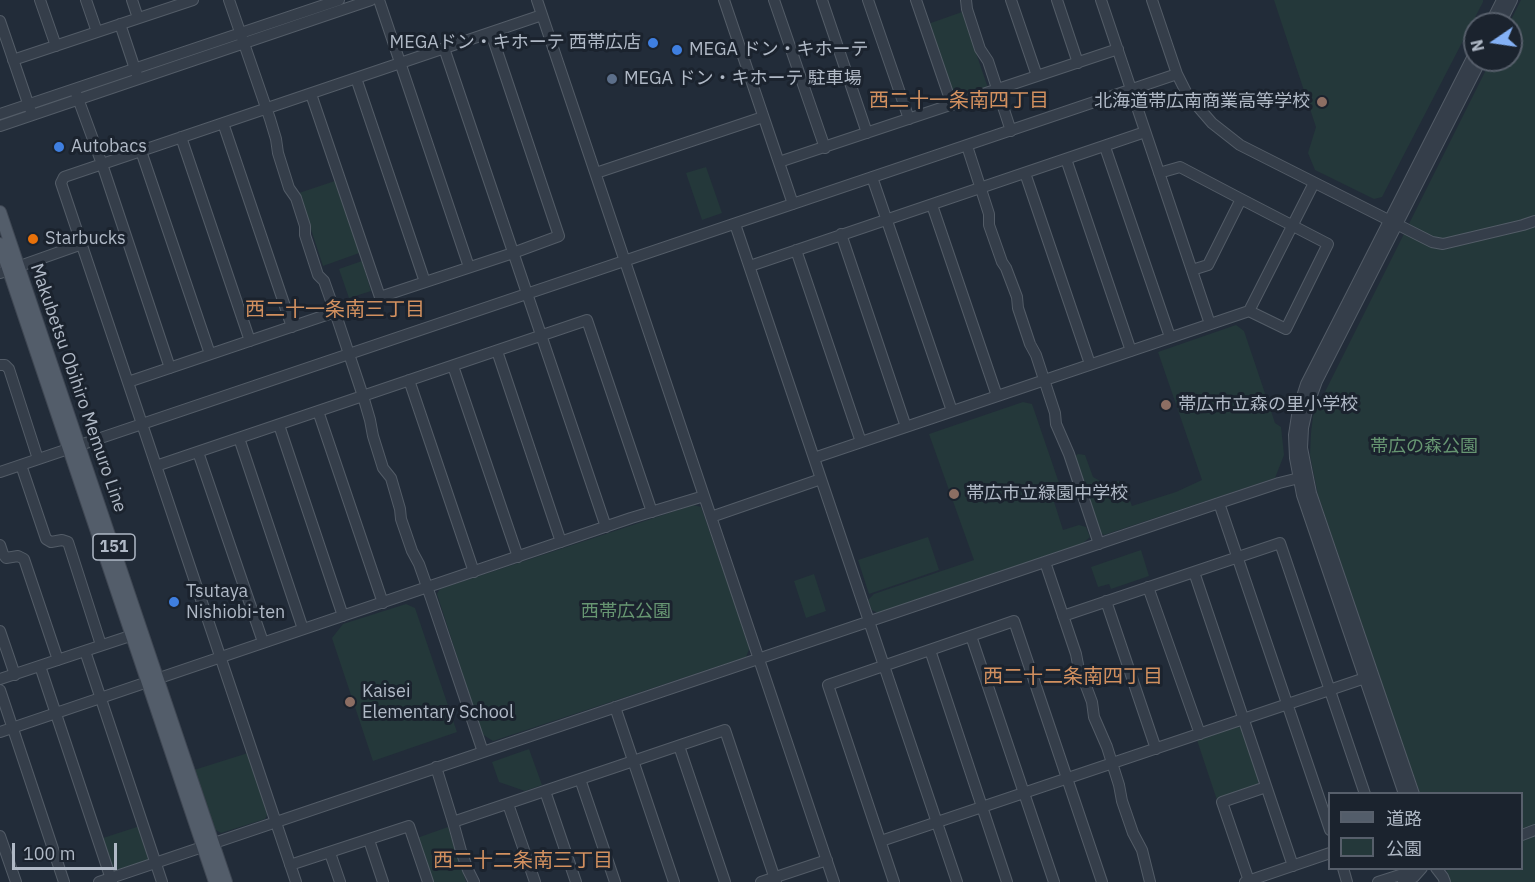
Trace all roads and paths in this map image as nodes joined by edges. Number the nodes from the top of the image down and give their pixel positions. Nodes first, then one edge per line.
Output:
1 (40, 0) edge
2 (86, 0) edge
3 (132, 0) edge
4 (193, 0) edge
5 (229, 0) edge
6 (339, 0) edge
7 (371, 0) edge
8 (379, 0) edge
9 (537, 0) edge
10 (724, 0) edge
11 (774, 0) edge
12 (822, 0) edge
13 (868, 0) edge
14 (916, 0) edge
15 (966, 0) edge
16 (1011, 0) edge
17 (1057, 0) edge
18 (1101, 0) edge
19 (1152, 0) edge
20 (178, 2) edge
21 (543, 15) junction
22 (138, 18) junction
23 (0, 21) edge
24 (120, 24) junction
25 (97, 32) junction
26 (491, 33) junction
27 (242, 38) junction
28 (56, 46) junction
29 (444, 48) junction
30 (1118, 49) junction
31 (13, 60) junction
32 (1078, 63) junction
33 (400, 64) junction
34 (1465, 72) edge
35 (1475, 72) edge
36 (136, 74) junction
37 (1177, 74) junction
38 (1037, 76) junction
39 (356, 78) junction
40 (997, 90) junction
41 (1131, 90) junction
42 (76, 94) junction
43 (311, 94) junction
44 (952, 105) junction
45 (266, 108) junction
46 (31, 110) junction
47 (0, 114) edge
48 (763, 117) junction
49 (909, 119) junction
50 (223, 123) junction
51 (0, 126) edge
52 (1011, 131) junction
53 (1145, 132) junction
54 (867, 133) junction
55 (181, 137) junction
56 (967, 146) junction
57 (1105, 147) junction
58 (825, 148) junction
59 (141, 151) junction
60 (1066, 159) junction
61 (779, 162) junction
62 (102, 164) junction
63 (596, 173) junction
64 (1025, 173) junction
65 (1159, 173) junction
66 (872, 177) junction
67 (1314, 183) junction
68 (981, 188) junction
69 (1241, 199) junction
70 (793, 204) junction
71 (932, 205) junction
72 (0, 212) edge
73 (887, 219) junction
74 (1535, 221) edge
75 (1393, 222) junction
76 (735, 224) junction
77 (1293, 225) junction
78 (841, 234) junction
79 (0, 244) edge
80 (82, 244) junction
81 (796, 250) junction
82 (513, 253) junction
83 (626, 261) junction
84 (750, 266) junction
85 (469, 267) junction
86 (9, 270) edge
87 (1192, 270) junction
88 (425, 282) junction
89 (527, 294) junction
90 (1249, 311) junction
91 (335, 312) junction
92 (1210, 324) junction
93 (291, 327) junction
94 (541, 336) junction
95 (1170, 338) junction
96 (250, 341) junction
97 (497, 351) junction
98 (1131, 351) junction
99 (210, 354) junction
100 (349, 354) junction
101 (1090, 364) junction
102 (0, 365) edge
103 (453, 366) junction
104 (170, 368) junction
105 (409, 380) junction
106 (1045, 380) junction
107 (128, 382) junction
108 (363, 396) junction
109 (997, 396) junction
110 (318, 411) junction
111 (952, 411) junction
112 (142, 424) junction
113 (279, 425) junction
114 (906, 427) junction
115 (239, 438) junction
116 (861, 442) junction
117 (74, 447) junction
118 (198, 452) junction
119 (814, 458) junction
120 (38, 459) junction
121 (21, 465) junction
122 (156, 466) junction
123 (0, 472) edge
124 (1303, 478) junction
125 (822, 479) junction
126 (704, 496) junction
127 (1219, 503) junction
128 (652, 512) junction
129 (711, 517) junction
130 (606, 527) junction
131 (561, 542) junction
132 (1099, 544) junction
133 (0, 545) edge
134 (518, 557) junction
135 (1238, 557) junction
136 (1045, 562) junction
137 (474, 572) junction
138 (1194, 572) junction
139 (1148, 587) junction
140 (427, 588) junction
141 (1106, 602) junction
142 (383, 603) junction
143 (343, 616) junction
144 (1063, 616) junction
145 (870, 622) junction
146 (303, 630) junction
147 (0, 631) edge
148 (137, 633) junction
149 (972, 636) junction
150 (262, 642) junction
151 (101, 645) junction
152 (930, 650) junction
153 (86, 651) junction
154 (221, 657) junction
155 (759, 658) junction
156 (58, 660) junction
157 (884, 665) junction
158 (40, 666) junction
159 (15, 675) junction
160 (1369, 677) junction
161 (0, 679) edge
162 (153, 680) junction
163 (0, 690) edge
164 (1330, 690) junction
165 (100, 698) junction
166 (1287, 705) junction
167 (615, 707) junction
168 (56, 713) junction
169 (1244, 720) junction
170 (12, 728) junction
171 (0, 732) edge
172 (1200, 734) junction
173 (679, 746) junction
174 (1156, 749) junction
175 (483, 752) junction
176 (633, 761) junction
177 (1113, 763) junction
178 (436, 767) junction
179 (580, 779) junction
180 (1067, 779) junction
181 (1266, 787) junction
182 (545, 791) junction
183 (1364, 792) edge
184 (1403, 792) edge
185 (1413, 792) edge
186 (1024, 793) junction
187 (508, 804) junction
188 (982, 807) junction
189 (275, 822) junction
190 (453, 822) junction
191 (937, 823) junction
192 (1328, 827) edge
193 (0, 836) edge
194 (369, 840) junction
195 (881, 842) junction
196 (208, 845) junction
197 (330, 853) junction
198 (1328, 854) edge
199 (827, 860) junction
200 (156, 863) junction
201 (290, 865) junction
202 (1293, 866) junction
203 (1408, 870) edge
204 (1420, 870) edge
205 (111, 880) edge
206 (776, 880) edge
207 (1247, 881) edge
208 (16, 882) edge
209 (64, 882) edge
210 (99, 882) edge
211 (162, 882) edge
212 (215, 882) edge
213 (226, 882) edge
214 (296, 882) edge
215 (339, 882) edge
216 (383, 882) edge
217 (428, 882) edge
218 (474, 882) edge
219 (535, 882) edge
220 (576, 882) edge
221 (615, 882) edge
222 (674, 882) edge
223 (725, 882) edge
224 (761, 882) edge
225 (834, 882) edge
226 (894, 882) edge
227 (957, 882) edge
228 (1007, 882) edge
229 (1054, 882) edge
230 (1102, 882) edge
231 (1150, 882) edge
232 (1378, 882) edge
233 (1403, 882) edge

1 - 28 street
2 - 25 street
3 - 22 street
4 - 20 street
5 - 27 street
6 - 27 street
7 - 27 street
8 - 33 street
9 - 21 street
10 - 48 street
11 - 58 street
12 - 54 street
13 - 49 street
14 - 44 street
15 - 40 street
16 - 38 street
17 - 32 street
18 - 30 street
19 - 37 street
20 - 22 street
21 - 26 street
21 - 63 street
22 - 24 street
23 - 31 street
24 - 25 street
24 - 36 street
25 - 28 street
26 - 29 street
26 - 82 street
27 - 36 street
27 - 45 street
28 - 31 street
29 - 33 street
29 - 82 street
30 - 32 street
30 - 41 street
31 - 46 street
32 - 38 street
33 - 39 street
33 - 85 street
34 - 75 street
35 - 75 street
36 - 42 street
37 - 41 street
37 - 67 street
38 - 40 street
39 - 43 street
39 - 88 street
40 - 44 street
40 - 52 street
41 - 52 street
41 - 53 street
42 - 46 street
42 - 62 street
43 - 45 street
43 - 88 street
44 - 49 street
45 - 50 street
45 - 91 street
46 - 47 street
46 - 51 street
48 - 61 street
48 - 63 street
49 - 54 street
50 - 55 street
50 - 93 street
52 - 56 street
53 - 57 street
53 - 65 street
54 - 58 street
55 - 59 street
55 - 96 street
56 - 66 street
56 - 68 street
57 - 60 street
57 - 95 street
58 - 61 street
59 - 62 street
59 - 99 street
60 - 64 street
60 - 98 street
61 - 70 street
62 - 80 street
62 - 104 street
63 - 83 street
64 - 68 street
64 - 101 street
65 - 69 street
65 - 87 street
66 - 70 street
66 - 73 street
67 - 75 street
67 - 77 street
68 - 71 street
68 - 106 street
69 - 77 street
69 - 87 street
70 - 76 street
71 - 73 street
71 - 109 street
72 - 86 main road, Makubetsu Obihiro Memuro Line / 151
73 - 78 street
73 - 111 street
74 - 75 street
75 - 124 street
76 - 83 street
76 - 84 street
77 - 90 street
77 - 90 street
78 - 81 street
78 - 114 street
79 - 86 main road, Makubetsu Obihiro Memuro Line / 151
80 - 86 street
80 - 107 street
81 - 84 street
81 - 116 street
82 - 85 street
82 - 89 street
83 - 89 street
83 - 126 street
84 - 119 street
85 - 88 street
86 - 117 main road, Makubetsu Obihiro Memuro Line / 151
87 - 92 street
89 - 94 street
89 - 100 street
90 - 92 street
91 - 93 street
91 - 100 street
92 - 95 street
93 - 96 street
94 - 97 street
94 - 128 street
94 - 130 street
95 - 98 street
96 - 99 street
97 - 103 street
97 - 131 street
98 - 101 street
99 - 104 street
100 - 108 street
100 - 112 street
101 - 106 street
102 - 120 street
103 - 105 street
103 - 134 street
104 - 107 street
105 - 108 street
105 - 137 street
106 - 109 street
106 - 132 street
107 - 112 street
108 - 110 street
108 - 140 street
109 - 111 street
110 - 113 street
110 - 142 street
111 - 114 street
112 - 117 street
112 - 122 street
113 - 115 street
113 - 143 street
114 - 116 street
115 - 118 street
115 - 146 street
116 - 119 street
117 - 120 street
117 - 148 main road, Makubetsu Obihiro Memuro Line / 151
118 - 122 street
118 - 150 street
119 - 125 street
120 - 121 street
121 - 123 street
121 - 151 street
122 - 154 street
124 - 127 street
124 - 160 street
125 - 129 street
125 - 145 street
126 - 128 street
126 - 129 street
127 - 132 street
127 - 135 street
128 - 130 street
129 - 155 street
130 - 131 street
131 - 134 street
132 - 136 street
133 - 156 street
134 - 137 street
135 - 138 street
135 - 164 street
135 - 166 street
136 - 144 street
136 - 145 street
137 - 140 street
138 - 139 street
138 - 169 street
139 - 141 street
139 - 172 street
140 - 142 street
140 - 175 street
141 - 144 street
141 - 174 street
142 - 143 street
143 - 146 street
144 - 177 street
145 - 155 street
145 - 157 street
146 - 150 street
147 - 159 street
148 - 151 street
148 - 162 main road, Makubetsu Obihiro Memuro Line / 151
149 - 152 street
149 - 180 street
149 - 186 street
150 - 154 street
151 - 153 street
152 - 157 street
152 - 188 street
153 - 156 street
153 - 165 street
154 - 162 street
154 - 189 street
155 - 167 street
155 - 199 street
156 - 158 street
157 - 191 street
157 - 195 street
158 - 159 street
158 - 168 street
159 - 161 street
160 - 164 street
160 - 184 street
160 - 185 street
162 - 165 street
162 - 196 main road, Makubetsu Obihiro Memuro Line / 151
163 - 170 street
164 - 166 street
164 - 183 street
165 - 168 street
165 - 200 street
166 - 169 street
166 - 192 street
167 - 175 street
167 - 176 street
168 - 170 street
168 - 205 street
169 - 172 street
169 - 181 street
170 - 171 street
170 - 209 street
172 - 174 street
173 - 176 street
173 - 206 street
173 - 223 street
174 - 177 street
175 - 178 street
176 - 179 street
176 - 222 street
177 - 180 street
177 - 231 street
178 - 189 street
178 - 190 street
179 - 182 street
179 - 221 street
180 - 186 street
180 - 230 street
181 - 202 street
181 - 207 street
182 - 187 street
182 - 220 street
186 - 188 street
186 - 229 street
187 - 190 street
187 - 219 street
188 - 191 street
188 - 228 street
189 - 196 street
189 - 201 street
190 - 218 street
191 - 195 street
191 - 227 street
193 - 208 street
194 - 197 street
194 - 216 street
194 - 217 street
195 - 226 street
196 - 200 street
196 - 212 main road, Makubetsu Obihiro Memuro Line / 151
196 - 213 main road, Makubetsu Obihiro Memuro Line / 151
197 - 201 street
197 - 215 street
198 - 202 street
199 - 206 street
199 - 225 street
200 - 205 street
200 - 211 street
201 - 214 street
202 - 207 street
203 - 232 street
204 - 233 street
205 - 210 street
206 - 224 street

